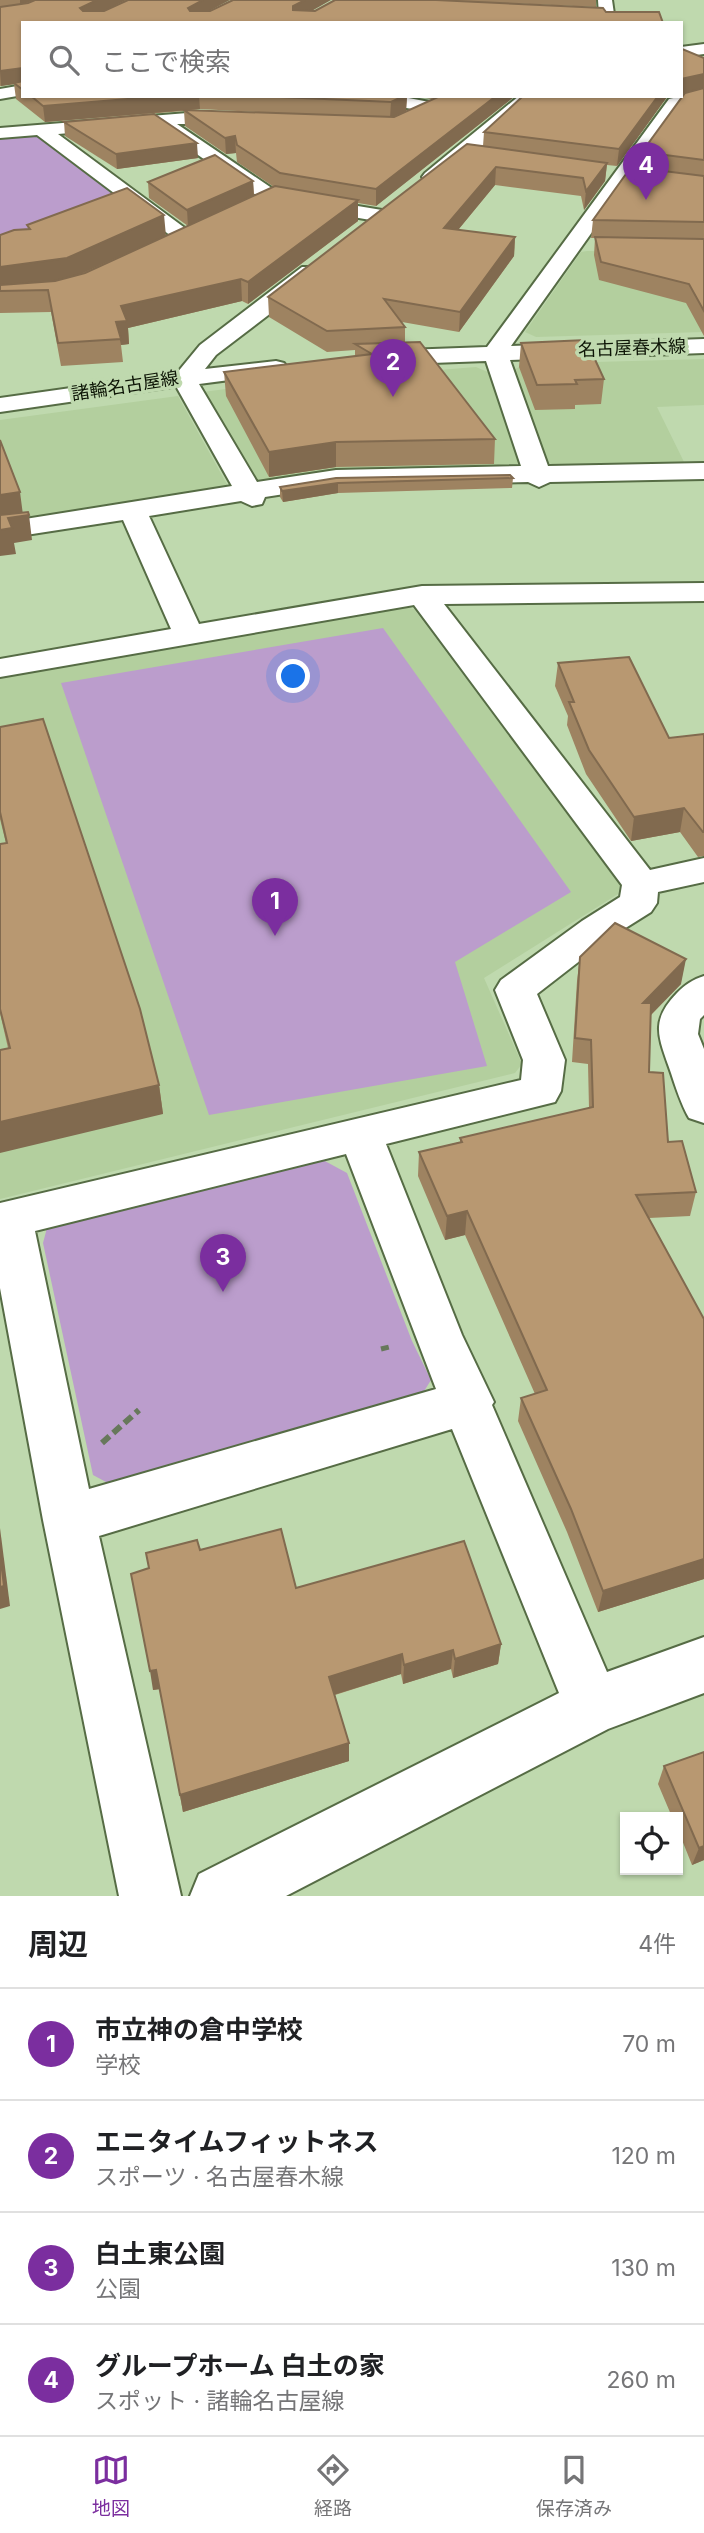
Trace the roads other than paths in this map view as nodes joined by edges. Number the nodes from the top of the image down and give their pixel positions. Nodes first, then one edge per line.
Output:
1 (683, 37) edge
2 (704, 38) edge
3 (704, 48) edge
4 (683, 53) edge
5 (683, 55) edge
6 (704, 65) edge
7 (21, 90) edge
8 (0, 94) edge
9 (704, 96) edge
10 (379, 98) edge
11 (527, 98) edge
12 (452, 100) edge
13 (180, 104) dead end
14 (435, 108) junction
15 (159, 120) junction
16 (255, 120) edge
17 (404, 122) edge
18 (38, 128) junction
19 (0, 133) edge
20 (461, 153) junction
21 (488, 157) edge
22 (601, 173) edge
23 (631, 177) junction
24 (130, 197) junction
25 (274, 198) junction
26 (105, 208) edge
27 (248, 210) edge
28 (382, 216) junction
29 (211, 227) edge
30 (360, 233) edge
31 (186, 238) junction
32 (571, 246) junction
33 (597, 246) edge
34 (162, 249) edge
35 (328, 258) edge
36 (704, 346) edge
37 (495, 352) junction
38 (349, 359) edge
39 (294, 366) edge
40 (184, 379) junction
41 (0, 405) edge
42 (704, 471) edge
43 (538, 476) junction
44 (250, 495) junction
45 (133, 510) junction
46 (0, 531) edge
47 (704, 592) edge
48 (422, 595) junction
49 (189, 636) junction
50 (0, 668) edge
51 (704, 870) edge
52 (641, 884) junction
53 (704, 990) edge
54 (704, 1107) edge
55 (360, 1133) junction
56 (5, 1220) edge
57 (469, 1402) junction
58 (69, 1520) junction
59 (704, 1665) edge
60 (593, 1706) junction
61 (150, 1896) edge
62 (221, 1896) edge

1 - 2 street
3 - 4 street
5 - 6 street
7 - 8 street
9 - 23 street
10 - 14 street
11 - 20 street
12 - 14 street
13 - 15 street
14 - 17 street
15 - 16 street
15 - 18 street
15 - 25 street
18 - 19 street
18 - 24 street
20 - 21 street
20 - 28 street
22 - 23 street
23 - 32 street
24 - 26 street
24 - 31 street
25 - 27 street
25 - 28 street
28 - 30 street
29 - 31 street
31 - 34 street
32 - 33 street
32 - 37 street
35 - 40 street, 諸輪名古屋線
36 - 37 street, 名古屋春木線
37 - 38 street, 名古屋春木線
37 - 43 street
39 - 40 street
40 - 41 street, 諸輪名古屋線
40 - 44 street
42 - 43 street
43 - 44 street
44 - 45 street
45 - 46 street
45 - 49 street
47 - 48 street
48 - 49 street
48 - 52 street
49 - 50 street
51 - 52 street
52 - 55 street
53 - 54 street
55 - 56 street
55 - 57 street
56 - 58 street
57 - 58 street
57 - 60 street
58 - 61 street
59 - 60 street
60 - 62 street

